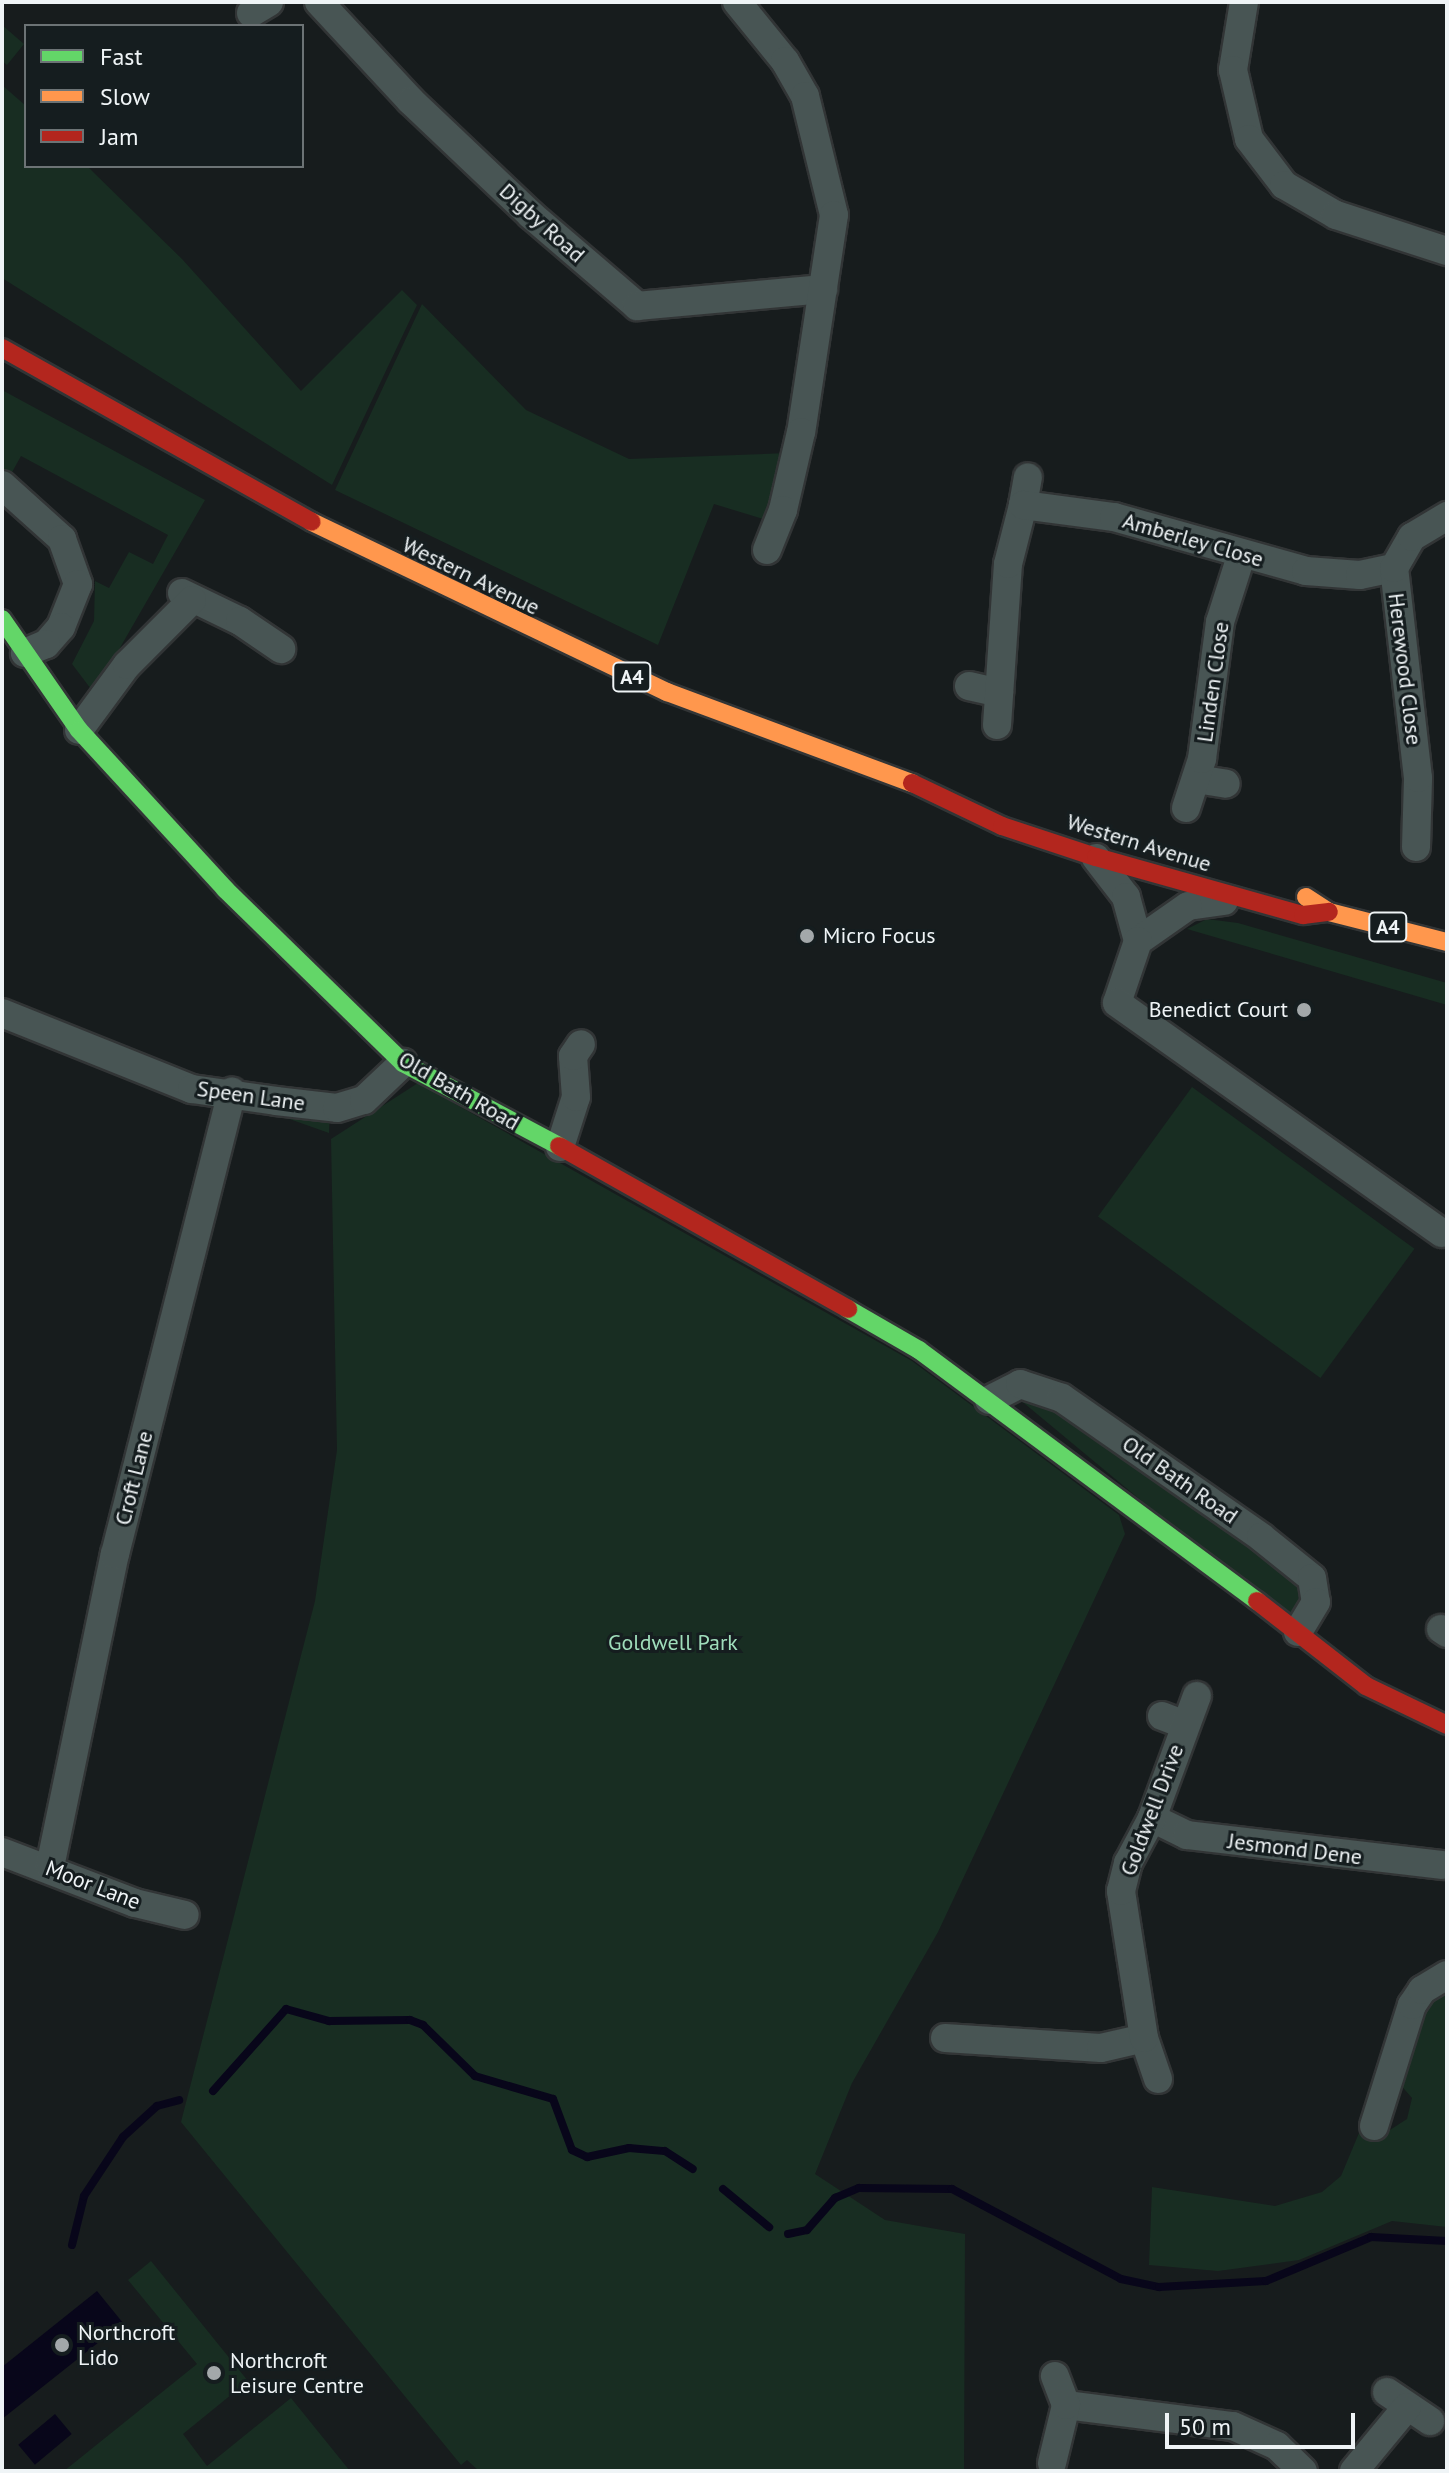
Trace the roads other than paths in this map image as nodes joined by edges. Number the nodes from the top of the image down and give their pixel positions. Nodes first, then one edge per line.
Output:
1 (319, 2) edge
2 (737, 2) edge
3 (1244, 2) edge
4 (1447, 251) edge
5 (823, 289) junction
6 (2, 348) edge
7 (2, 485) edge
8 (1447, 516) edge
9 (767, 550) dead end
10 (1241, 556) junction
11 (1394, 568) junction
12 (2, 619) edge
13 (281, 649) dead end
14 (25, 653) junction
15 (969, 686) dead end
16 (999, 693) junction
17 (997, 725) dead end
18 (79, 730) junction
19 (1196, 779) junction
20 (1226, 784) dead end
21 (943, 794) junction
22 (994, 801) dead end
23 (1186, 808) dead end
24 (1416, 847) dead end
25 (1096, 857) junction
26 (1287, 889) dead end
27 (1240, 898) junction
28 (1329, 912) junction
29 (1138, 941) junction
30 (1447, 942) edge
31 (2, 1013) edge
32 (581, 1044) dead end
33 (403, 1063) junction
34 (232, 1092) junction
35 (560, 1147) junction
36 (1442, 1233) dead end
37 (989, 1400) junction
38 (1298, 1632) junction
39 (1197, 1696) dead end
40 (1443, 1715) edge
41 (1152, 1818) junction
42 (2, 1852) edge
43 (1445, 1866) edge
44 (50, 1867) junction
45 (185, 1915) dead end
46 (1447, 1975) edge
47 (945, 2038) dead end
48 (1144, 2038) junction
49 (1158, 2079) dead end
50 (1386, 2113) dead end
51 (1055, 2376) dead end
52 (1066, 2405) junction
53 (1408, 2406) dead end
54 (1052, 2463) dead end
55 (1303, 2471) edge
56 (1354, 2471) edge

1 - 5 street, Digby Road
2 - 5 street
3 - 4 street
5 - 9 street
6 - 21 street, Western Avenue / A4
7 - 14 street
8 - 11 street, Herewood Close
10 - 11 street, Amberley Close
10 - 16 street, Amberley Close
10 - 19 street, Linden Close
11 - 24 street, Herewood Close
12 - 14 street, Old Bath Road
13 - 18 street
14 - 18 street, Old Bath Road
15 - 16 street
16 - 17 street, Amberley Close
18 - 33 street, Old Bath Road
19 - 20 street
19 - 23 street, Linden Close
21 - 22 street, Western Avenue / A4
21 - 25 street, Western Avenue / A4
25 - 27 street, Western Avenue / A4
25 - 29 street
26 - 28 street, Western Avenue / A4
27 - 28 street, Western Avenue / A4
27 - 29 street
28 - 30 street, Western Avenue / A4
29 - 36 street
31 - 34 street, Speen Lane
32 - 35 street
33 - 34 street, Speen Lane
33 - 35 street, Old Bath Road
34 - 44 street, Croft Lane
35 - 37 street, Old Bath Road
37 - 38 street, Old Bath Road
37 - 38 street, Old Bath Road
38 - 40 street, Old Bath Road
39 - 41 street, Goldwell Drive
41 - 43 street, Jesmond Dene
41 - 48 street, Goldwell Drive
42 - 44 street, Moor Lane
44 - 45 street, Moor Lane
46 - 50 street
47 - 48 street
48 - 49 street, Goldwell Drive
51 - 52 street
52 - 54 street
52 - 55 street
53 - 56 street

